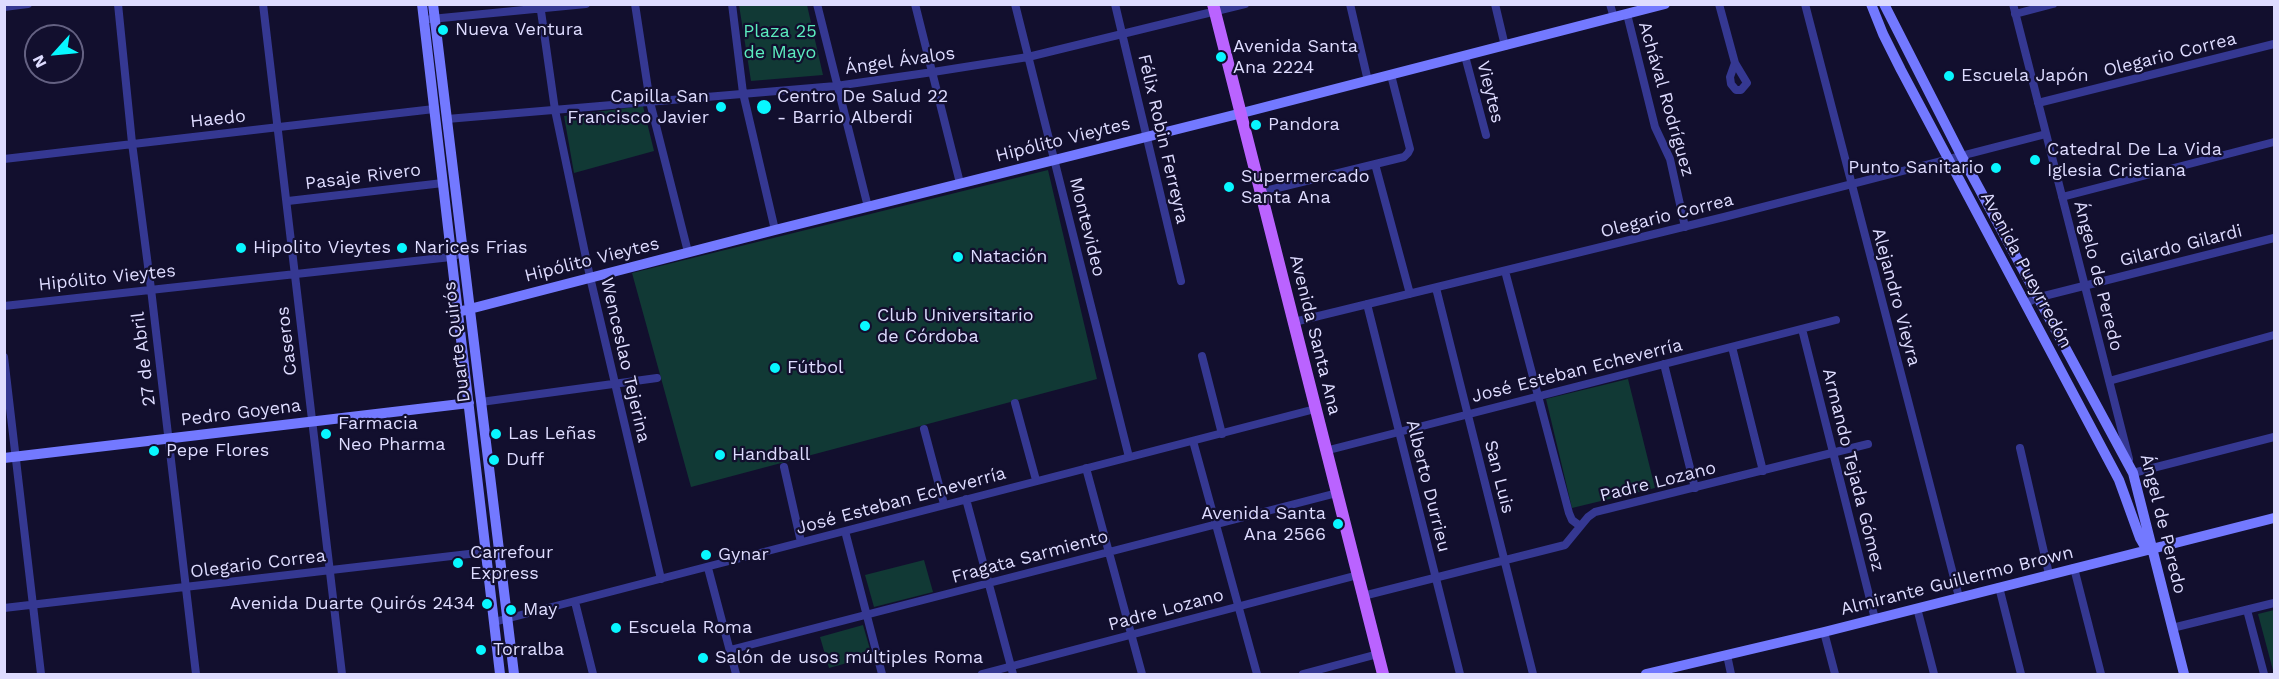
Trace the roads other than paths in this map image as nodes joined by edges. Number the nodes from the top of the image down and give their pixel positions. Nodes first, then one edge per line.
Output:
1 (28, 4) edge
2 (118, 4) edge
3 (263, 4) edge
4 (422, 4) edge
5 (433, 4) edge
6 (586, 4) edge
7 (635, 4) edge
8 (732, 4) edge
9 (817, 4) edge
10 (915, 4) edge
11 (1015, 4) edge
12 (1115, 4) edge
13 (1245, 4) edge
14 (1350, 4) edge
15 (1495, 4) edge
16 (1610, 4) edge
17 (1665, 4) edge
18 (1719, 4) edge
19 (1805, 4) edge
20 (1871, 4) edge
21 (1884, 4) edge
22 (2013, 4) edge
23 (2053, 4) edge
24 (541, 6) edge
25 (4, 8) edge
26 (1214, 8) edge
27 (2015, 14) junction
28 (1626, 15) junction
29 (1614, 18) junction
30 (429, 20) junction
31 (1123, 35) junction
32 (2274, 44) edge
33 (1505, 46) junction
34 (1465, 56) junction
35 (1028, 57) junction
36 (1735, 63) dead end
37 (933, 72) junction
38 (1391, 75) junction
39 (1368, 81) junction
40 (836, 86) junction
41 (743, 93) junction
42 (650, 102) junction
43 (2038, 103) junction
44 (434, 109) junction
45 (555, 110) junction
46 (1242, 113) junction
47 (447, 119) junction
48 (278, 128) junction
49 (2046, 134) junction
50 (1148, 135) junction
51 (1486, 135) dead end
52 (2274, 142) edge
53 (132, 143) junction
54 (1961, 155) junction
55 (4, 159) edge
56 (1054, 159) junction
57 (1948, 159) junction
58 (1375, 164) junction
59 (443, 183) junction
60 (960, 183) junction
61 (1851, 184) junction
62 (1261, 192) junction
63 (2062, 196) junction
64 (288, 201) junction
65 (868, 207) junction
66 (1685, 227) junction
67 (775, 230) junction
68 (2274, 238) edge
69 (687, 252) junction
70 (462, 253) junction
71 (451, 257) junction
72 (1505, 271) junction
73 (295, 274) junction
74 (590, 277) junction
75 (1181, 281) dead end
76 (2086, 286) junction
77 (1436, 288) junction
78 (151, 289) junction
79 (1410, 294) junction
80 (2036, 298) junction
81 (1368, 304) junction
82 (2025, 304) junction
83 (4, 306) edge
84 (463, 311) junction
85 (1836, 320) dead end
86 (1294, 322) junction
87 (1802, 329) junction
88 (2274, 335) edge
89 (1732, 347) junction
90 (1202, 356) dead end
91 (4, 357) edge
92 (1664, 364) junction
93 (657, 378) dead end
94 (2109, 381) junction
95 (615, 384) junction
96 (1538, 396) junction
97 (481, 402) junction
98 (469, 403) junction
99 (1015, 403) dead end
100 (1315, 409) junction
101 (1467, 414) junction
102 (312, 422) junction
103 (924, 429) dead end
104 (1400, 432) junction
105 (1222, 434) junction
106 (2274, 437) edge
107 (169, 439) junction
108 (1193, 441) junction
109 (1868, 444) dead end
110 (2020, 448) dead end
111 (1325, 451) junction
112 (1833, 453) junction
113 (16, 457) junction
114 (1129, 457) junction
115 (4, 458) edge
116 (784, 467) dead end
117 (1086, 468) junction
118 (1763, 471) junction
119 (2133, 473) junction
120 (1036, 480) junction
121 (1695, 488) junction
122 (1337, 493) junction
123 (966, 499) junction
124 (944, 504) junction
125 (2274, 518) edge
126 (1216, 524) junction
127 (1580, 526) junction
128 (845, 531) junction
129 (801, 542) junction
130 (2153, 548) junction
131 (486, 552) junction
132 (1109, 552) junction
133 (1504, 560) junction
134 (708, 568) junction
135 (2074, 568) junction
136 (329, 570) junction
137 (2049, 574) junction
138 (1358, 575) junction
139 (1436, 577) junction
140 (661, 579) junction
141 (988, 583) junction
142 (186, 587) junction
143 (1999, 587) junction
144 (1363, 596) junction
145 (1959, 597) junction
146 (575, 602) junction
147 (2274, 603) edge
148 (33, 605) junction
149 (1238, 606) junction
150 (4, 608) edge
151 (1917, 608) junction
152 (2247, 610) junction
153 (867, 615) junction
154 (1875, 619) junction
155 (507, 620) junction
156 (494, 622) junction
157 (2172, 628) junction
158 (1824, 632) junction
159 (1132, 635) junction
160 (730, 650) junction
161 (1378, 654) junction
162 (1727, 656) junction
163 (1012, 671) edge
164 (41, 675) edge
165 (196, 675) edge
166 (342, 675) edge
167 (500, 675) edge
168 (514, 675) edge
169 (593, 675) edge
170 (736, 675) edge
171 (882, 675) edge
172 (982, 675) edge
173 (1142, 675) edge
174 (1257, 675) edge
175 (1303, 675) edge
176 (1383, 675) edge
177 (1460, 675) edge
178 (1533, 675) edge
179 (1646, 675) edge
180 (1731, 675) edge
181 (1835, 675) edge
182 (1934, 675) edge
183 (2021, 675) edge
184 (2101, 675) edge
185 (2184, 675) edge
186 (2264, 675) edge

1 - 25 street
2 - 53 street, 27 de Abril
3 - 48 street, Caseros
4 - 30 main road, Duarte Quirós
5 - 30 main road, Duarte Quirós
6 - 24 street
7 - 42 street
8 - 41 street
9 - 40 street
10 - 37 street
11 - 35 street, Montevideo
12 - 31 street, Félix Robin Ferreyra
13 - 26 street, Ángel Ávalos
14 - 39 street
15 - 33 street
16 - 29 street, Achával Rodríguez
17 - 28 main road, Hipólito Vieytes
18 - 36 street
19 - 61 street, Alejandro Vieyra
20 - 57 main road, Avenida Pueyrredón
21 - 54 main road, Avenida Pueyrredón
22 - 27 street, Ángelo de Peredo
23 - 27 street
24 - 30 street
24 - 45 street, Wenceslao Tejerina
26 - 31 street, Ángel Ávalos
26 - 46 main road, Avenida Santa Ana
27 - 43 street, Ángelo de Peredo
28 - 29 main road, Hipólito Vieytes
28 - 66 street, Achával Rodríguez
29 - 33 main road, Hipólito Vieytes
30 - 44 main road, Duarte Quirós
30 - 47 main road, Duarte Quirós
31 - 35 street, Ángel Ávalos
31 - 50 street, Félix Robin Ferreyra
32 - 43 street, Olegario Correa
33 - 34 main road, Hipólito Vieytes
34 - 38 main road, Hipólito Vieytes
34 - 51 street, Vieytes
35 - 37 street, Ángel Ávalos
35 - 56 street, Montevideo
37 - 40 street, Ángel Ávalos
37 - 60 street
38 - 39 main road, Hipólito Vieytes
38 - 58 street
39 - 46 main road, Hipólito Vieytes
40 - 41 street, Ángel Ávalos
40 - 65 street
41 - 42 street, Ángel Ávalos
41 - 67 street
42 - 45 street, Ángel Ávalos
42 - 69 street
43 - 49 street, Ángelo de Peredo
44 - 48 street, Haedo
44 - 59 main road, Duarte Quirós
45 - 47 street, Ángel Ávalos
45 - 74 street, Wenceslao Tejerina
46 - 50 main road, Hipólito Vieytes
46 - 62 main road, Avenida Santa Ana
47 - 70 main road, Duarte Quirós
48 - 53 street, Haedo
48 - 64 street, Caseros
49 - 54 street, Olegario Correa
49 - 63 street, Ángelo de Peredo
50 - 56 main road, Hipólito Vieytes
50 - 75 street, Félix Robin Ferreyra
52 - 63 street
53 - 55 street, Haedo
53 - 78 street, 27 de Abril
54 - 57 street, Olegario Correa
54 - 80 main road, Avenida Pueyrredón
56 - 60 main road, Hipólito Vieytes
56 - 114 street, Montevideo
57 - 61 street, Olegario Correa
57 - 82 main road, Avenida Pueyrredón
58 - 62 street
58 - 79 street
59 - 64 street, Pasaje Rivero
59 - 71 main road, Duarte Quirós
60 - 65 main road, Hipólito Vieytes
61 - 66 street, Olegario Correa
61 - 145 street, Alejandro Vieyra
62 - 86 main road, Avenida Santa Ana
63 - 76 street, Ángelo de Peredo
64 - 73 street, Caseros
65 - 67 main road, Hipólito Vieytes
66 - 72 street, Olegario Correa
67 - 69 main road, Hipólito Vieytes
68 - 76 street, Gilardo Gilardi
69 - 74 main road, Hipólito Vieytes
70 - 71 street, Hipólito Vieytes
70 - 84 main road, Duarte Quirós
71 - 73 street, Hipólito Vieytes
71 - 84 main road, Duarte Quirós
72 - 77 street, Olegario Correa
72 - 96 street
73 - 78 street, Hipólito Vieytes
73 - 102 street, Caseros
74 - 84 main road, Hipólito Vieytes
74 - 95 street, Wenceslao Tejerina
76 - 80 street, Gilardo Gilardi
76 - 94 street, Ángelo de Peredo
77 - 79 street, Olegario Correa
77 - 101 street, San Luis
78 - 83 street, Hipólito Vieytes
78 - 107 street, 27 de Abril
79 - 81 street, Olegario Correa
80 - 82 street, Gilardo Gilardi
80 - 119 main road, Avenida Pueyrredón
81 - 86 street, Olegario Correa
81 - 104 street, Alberto Durrieu
82 - 130 main road, Avenida Pueyrredón
84 - 97 main road, Duarte Quirós
84 - 98 main road, Duarte Quirós
85 - 87 street, José Esteban Echeverría
86 - 100 main road, Avenida Santa Ana
87 - 89 street, José Esteban Echeverría
87 - 112 street, Armando Tejada Gómez
88 - 94 street
89 - 92 street, José Esteban Echeverría
89 - 118 street
90 - 105 street
91 - 113 street
92 - 96 street, José Esteban Echeverría
92 - 121 street
93 - 95 street
94 - 119 street, Ángel de Peredo
95 - 97 street
95 - 140 street, Wenceslao Tejerina
96 - 101 street, José Esteban Echeverría
96 - 127 street
97 - 155 main road, Duarte Quirós
98 - 102 main road, Pedro Goyena
98 - 131 main road, Duarte Quirós
99 - 120 street
100 - 105 street, José Esteban Echeverría
100 - 111 main road, Avenida Santa Ana
101 - 104 street, José Esteban Echeverría
101 - 133 street, San Luis
102 - 107 main road, Pedro Goyena
102 - 136 street, Caseros
103 - 124 street
104 - 111 street, José Esteban Echeverría
104 - 139 street, Alberto Durrieu
105 - 108 street, José Esteban Echeverría
106 - 119 street
107 - 113 main road, Pedro Goyena
107 - 142 street, 27 de Abril
108 - 114 street, José Esteban Echeverría
108 - 126 street
109 - 112 street, Padre Lozano
110 - 137 street
111 - 122 main road, Avenida Santa Ana
112 - 118 street, Padre Lozano
112 - 154 street, Armando Tejada Gómez
113 - 115 main road, Pedro Goyena
113 - 148 street
114 - 117 street, José Esteban Echeverría
116 - 129 street
117 - 120 street, José Esteban Echeverría
117 - 132 street
118 - 121 street, Padre Lozano
119 - 130 main road, Ángel de Peredo
120 - 123 street, José Esteban Echeverría
121 - 127 street, Padre Lozano
122 - 126 street, Fragata Sarmiento
122 - 138 main road, Avenida Santa Ana
123 - 124 street, José Esteban Echeverría
123 - 141 street
124 - 128 street, José Esteban Echeverría
125 - 130 main road, Almirante Guillermo Brown
126 - 132 street, Fragata Sarmiento
126 - 149 street
127 - 133 street, Padre Lozano
128 - 129 street, José Esteban Echeverría
128 - 153 street
129 - 134 street, José Esteban Echeverría
130 - 135 main road, Almirante Guillermo Brown
130 - 157 main road, Ángel de Peredo
131 - 136 street, Olegario Correa
131 - 156 main road, Duarte Quirós
132 - 141 street, Fragata Sarmiento
132 - 159 street
133 - 139 street, Padre Lozano
133 - 178 street, San Luis
134 - 140 street, José Esteban Echeverría
134 - 160 street
135 - 137 main road, Almirante Guillermo Brown
135 - 184 street
136 - 142 street, Olegario Correa
136 - 166 street, Caseros
137 - 143 main road, Almirante Guillermo Brown
138 - 144 main road, Avenida Santa Ana
138 - 149 street, Padre Lozano
139 - 144 street, Padre Lozano
139 - 177 street, Alberto Durrieu
140 - 146 street, José Esteban Echeverría
141 - 153 street, Fragata Sarmiento
141 - 163 street
142 - 148 street, Olegario Correa
142 - 165 street, 27 de Abril
143 - 145 main road, Almirante Guillermo Brown
143 - 183 street
144 - 161 main road, Avenida Santa Ana
145 - 151 main road, Almirante Guillermo Brown
146 - 155 street, José Esteban Echeverría
146 - 169 street
147 - 152 street
148 - 150 street, Olegario Correa
148 - 164 street
149 - 159 street, Padre Lozano
149 - 174 street
151 - 154 main road, Almirante Guillermo Brown
151 - 182 street
152 - 157 street
152 - 186 street
153 - 160 street, Fragata Sarmiento
153 - 171 street
154 - 158 main road, Almirante Guillermo Brown
155 - 156 street, José Esteban Echeverría
155 - 168 main road, Duarte Quirós
156 - 167 main road, Duarte Quirós
157 - 185 main road, Ángel de Peredo
158 - 162 main road, Almirante Guillermo Brown
158 - 181 street
159 - 163 street, Padre Lozano
159 - 173 street
160 - 170 street
161 - 175 street
161 - 176 main road, Avenida Santa Ana
162 - 179 main road, Almirante Guillermo Brown
162 - 180 street
163 - 172 street, Padre Lozano

